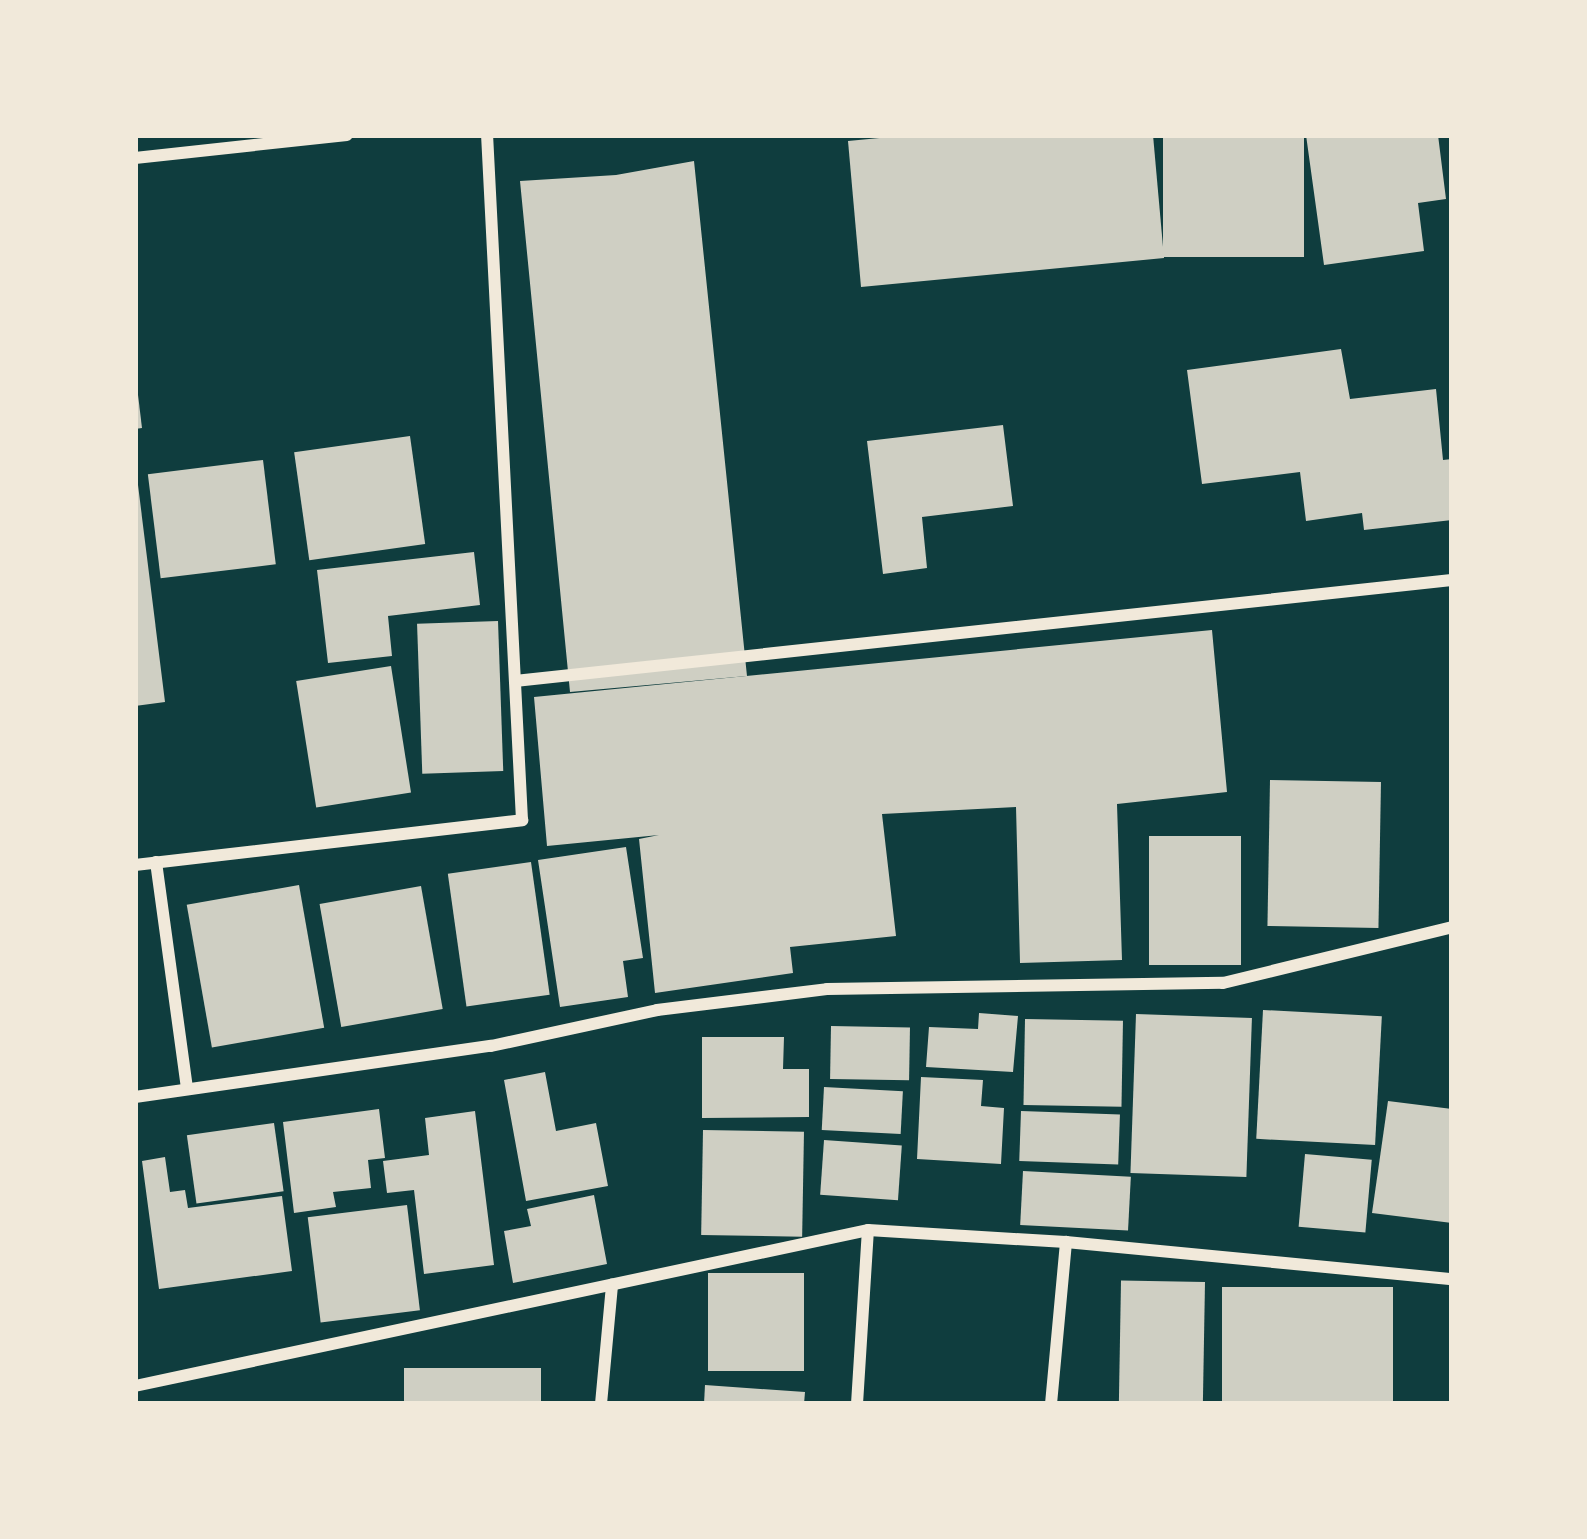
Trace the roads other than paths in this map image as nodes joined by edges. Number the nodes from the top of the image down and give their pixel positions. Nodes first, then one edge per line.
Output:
1 (347, 135) edge
2 (487, 135) edge
3 (135, 158) edge
4 (1452, 580) edge
5 (515, 681) junction
6 (157, 862) junction
7 (135, 865) edge
8 (1452, 927) edge
9 (187, 1089) junction
10 (135, 1097) edge
11 (868, 1230) junction
12 (1066, 1242) junction
13 (1452, 1279) edge
14 (612, 1285) junction
15 (136, 1386) edge
16 (138, 1404) edge
17 (601, 1404) edge
18 (857, 1404) edge
19 (1051, 1404) edge

1 - 3 street
2 - 5 street
4 - 5 street
5 - 6 street
6 - 7 street
6 - 9 street
8 - 9 street
9 - 10 street
11 - 12 street
11 - 14 street
11 - 18 street
12 - 13 street
12 - 19 street
14 - 15 street
14 - 17 street
15 - 16 street

